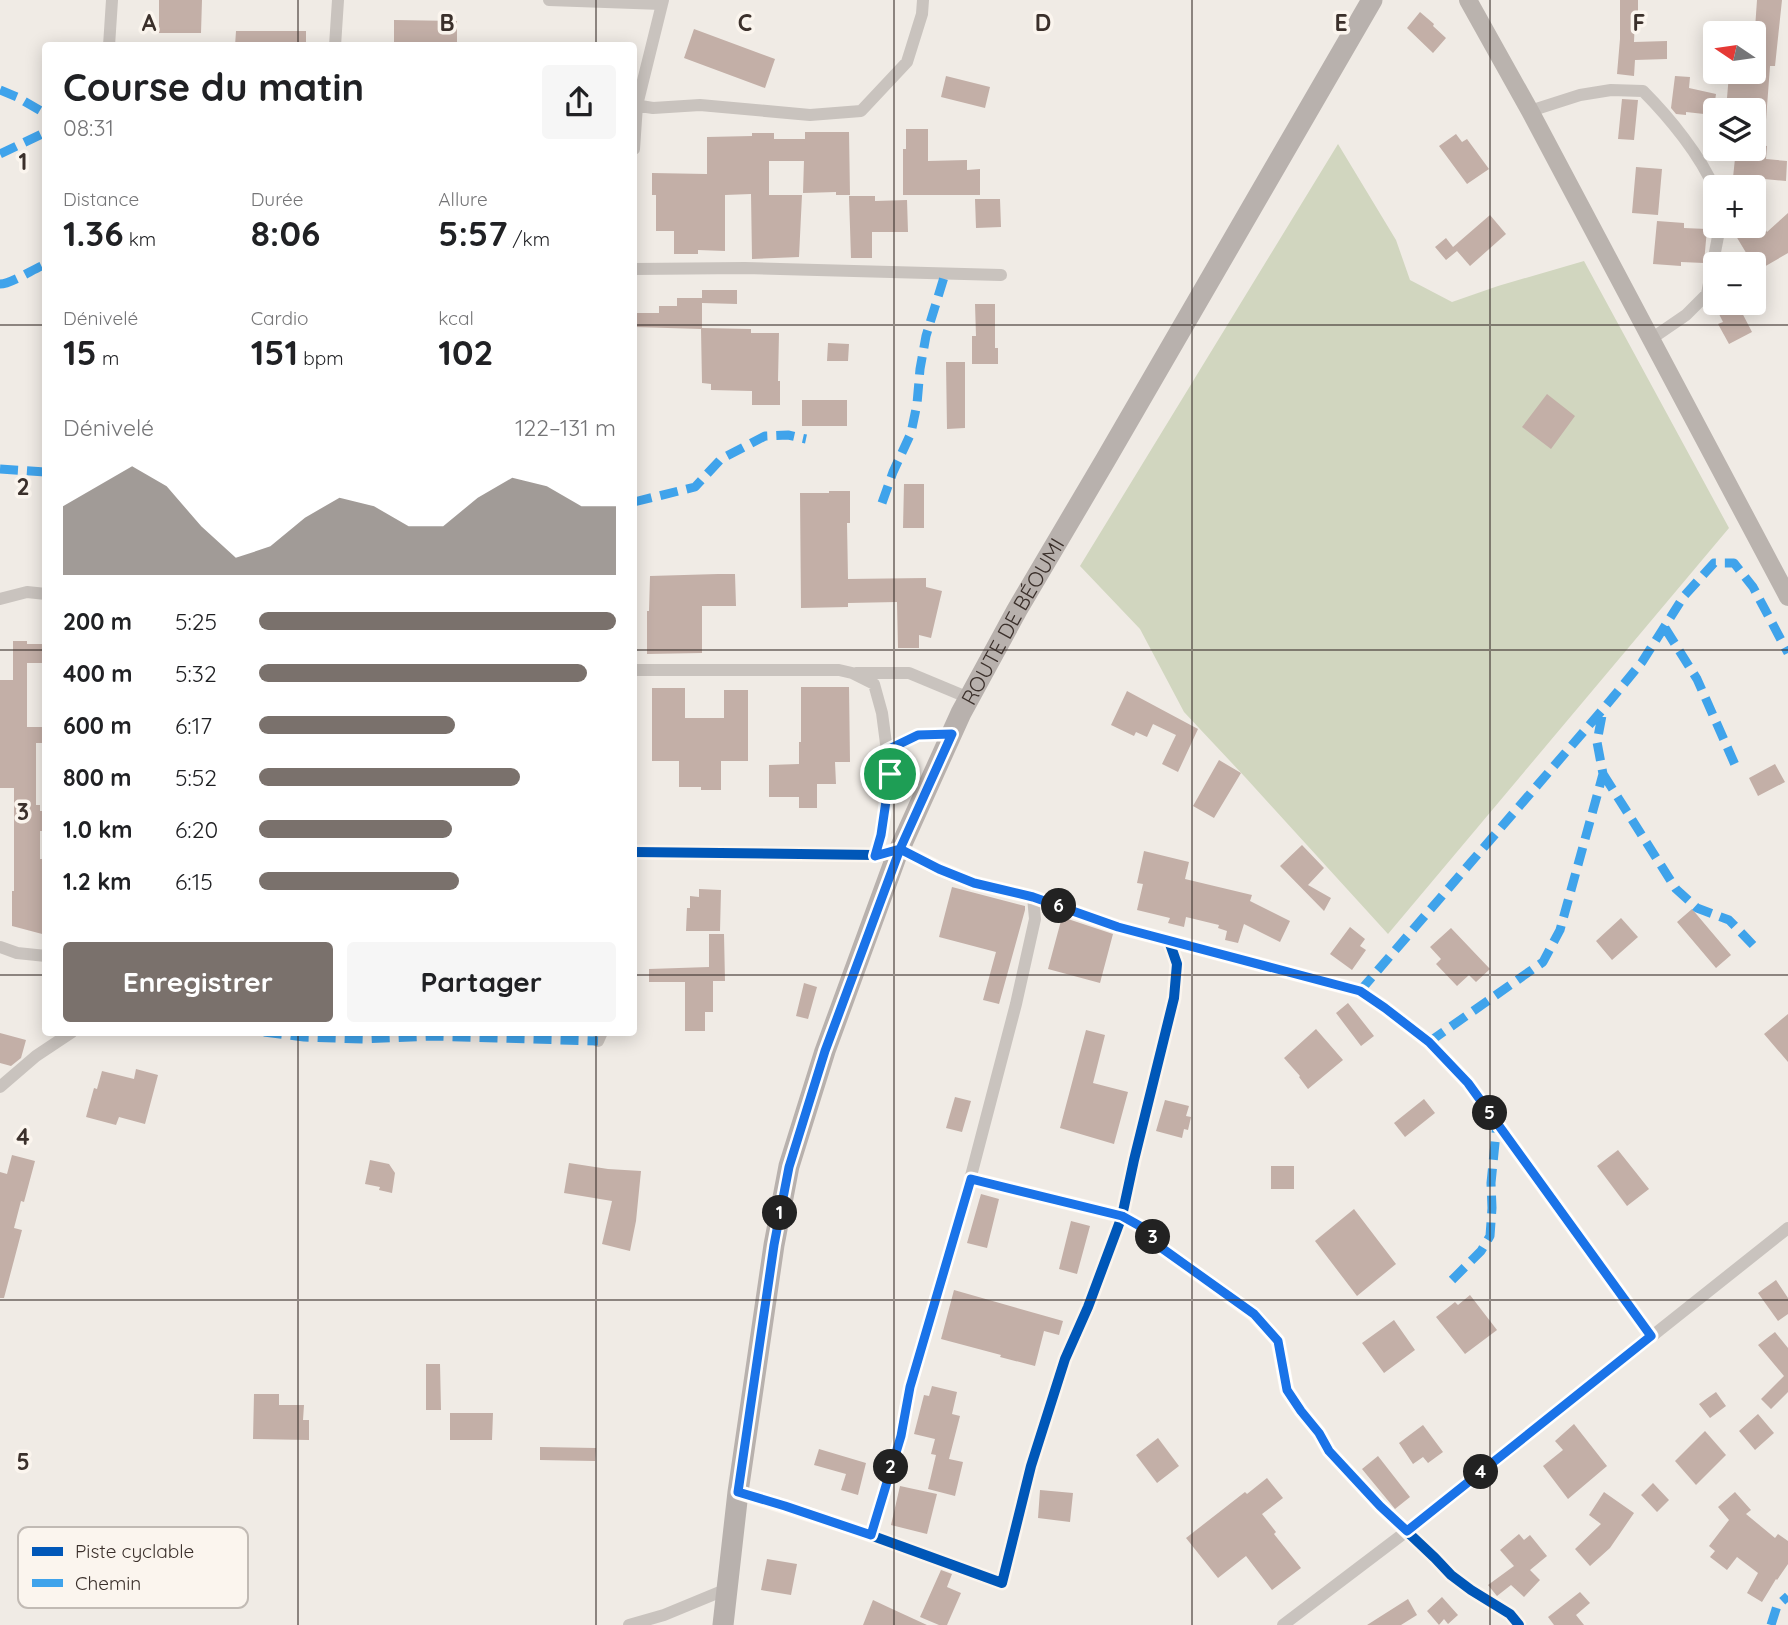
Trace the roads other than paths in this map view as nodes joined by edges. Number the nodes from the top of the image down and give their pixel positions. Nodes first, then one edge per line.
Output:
1 (112, 0) edge
2 (338, 0) edge
3 (549, 0) edge
4 (923, 0) edge
5 (1468, 0) edge
6 (662, 2) edge
7 (1366, 3) edge
8 (109, 42) edge
9 (335, 42) edge
10 (637, 97) edge
11 (637, 105) edge
12 (1530, 111) junction
13 (1709, 175) edge
14 (1718, 238) edge
15 (637, 269) edge
16 (1001, 275) dead end
17 (1651, 339) junction
18 (42, 594) edge
19 (1788, 597) edge
20 (0, 598) edge
21 (637, 670) edge
22 (852, 673) junction
23 (969, 698) junction
24 (952, 734) junction
25 (887, 750) junction
26 (900, 849) junction
27 (637, 852) edge
28 (875, 856) junction
29 (1033, 897) junction
30 (1169, 941) junction
31 (0, 947) edge
32 (42, 956) edge
33 (66, 1036) edge
34 (0, 1087) edge
35 (971, 1179) junction
36 (1122, 1216) junction
37 (1788, 1228) edge
38 (1651, 1336) junction
39 (738, 1492) junction
40 (1407, 1531) junction
41 (871, 1535) junction
42 (727, 1588) junction
43 (629, 1625) edge
44 (723, 1625) edge
45 (1283, 1625) edge
46 (1519, 1625) edge

1 - 8 street
2 - 9 street
3 - 6 street
4 - 11 street
5 - 12 main road
6 - 10 street
7 - 23 main road, ROUTE DE BÉOUMI
12 - 13 street
12 - 17 main road
14 - 17 street
15 - 16 street
17 - 19 main road
18 - 20 street
21 - 22 street
22 - 23 street
22 - 25 street
23 - 24 main road, ROUTE DE BÉOUMI
24 - 25 street
24 - 26 main road, ROUTE DE BÉOUMI
25 - 28 street
26 - 28 street
26 - 29 street
26 - 39 main road, ROUTE DE BÉOUMI
27 - 28 street
29 - 30 street
29 - 35 street
30 - 36 street
30 - 38 street
31 - 32 street
33 - 34 street
35 - 36 street
35 - 41 street
36 - 40 street
36 - 41 street
37 - 38 street
38 - 40 street
39 - 41 street
39 - 42 main road, ROUTE DE BÉOUMI
40 - 45 street
40 - 46 street
42 - 43 street
42 - 44 main road, ROUTE DE BÉOUMI

